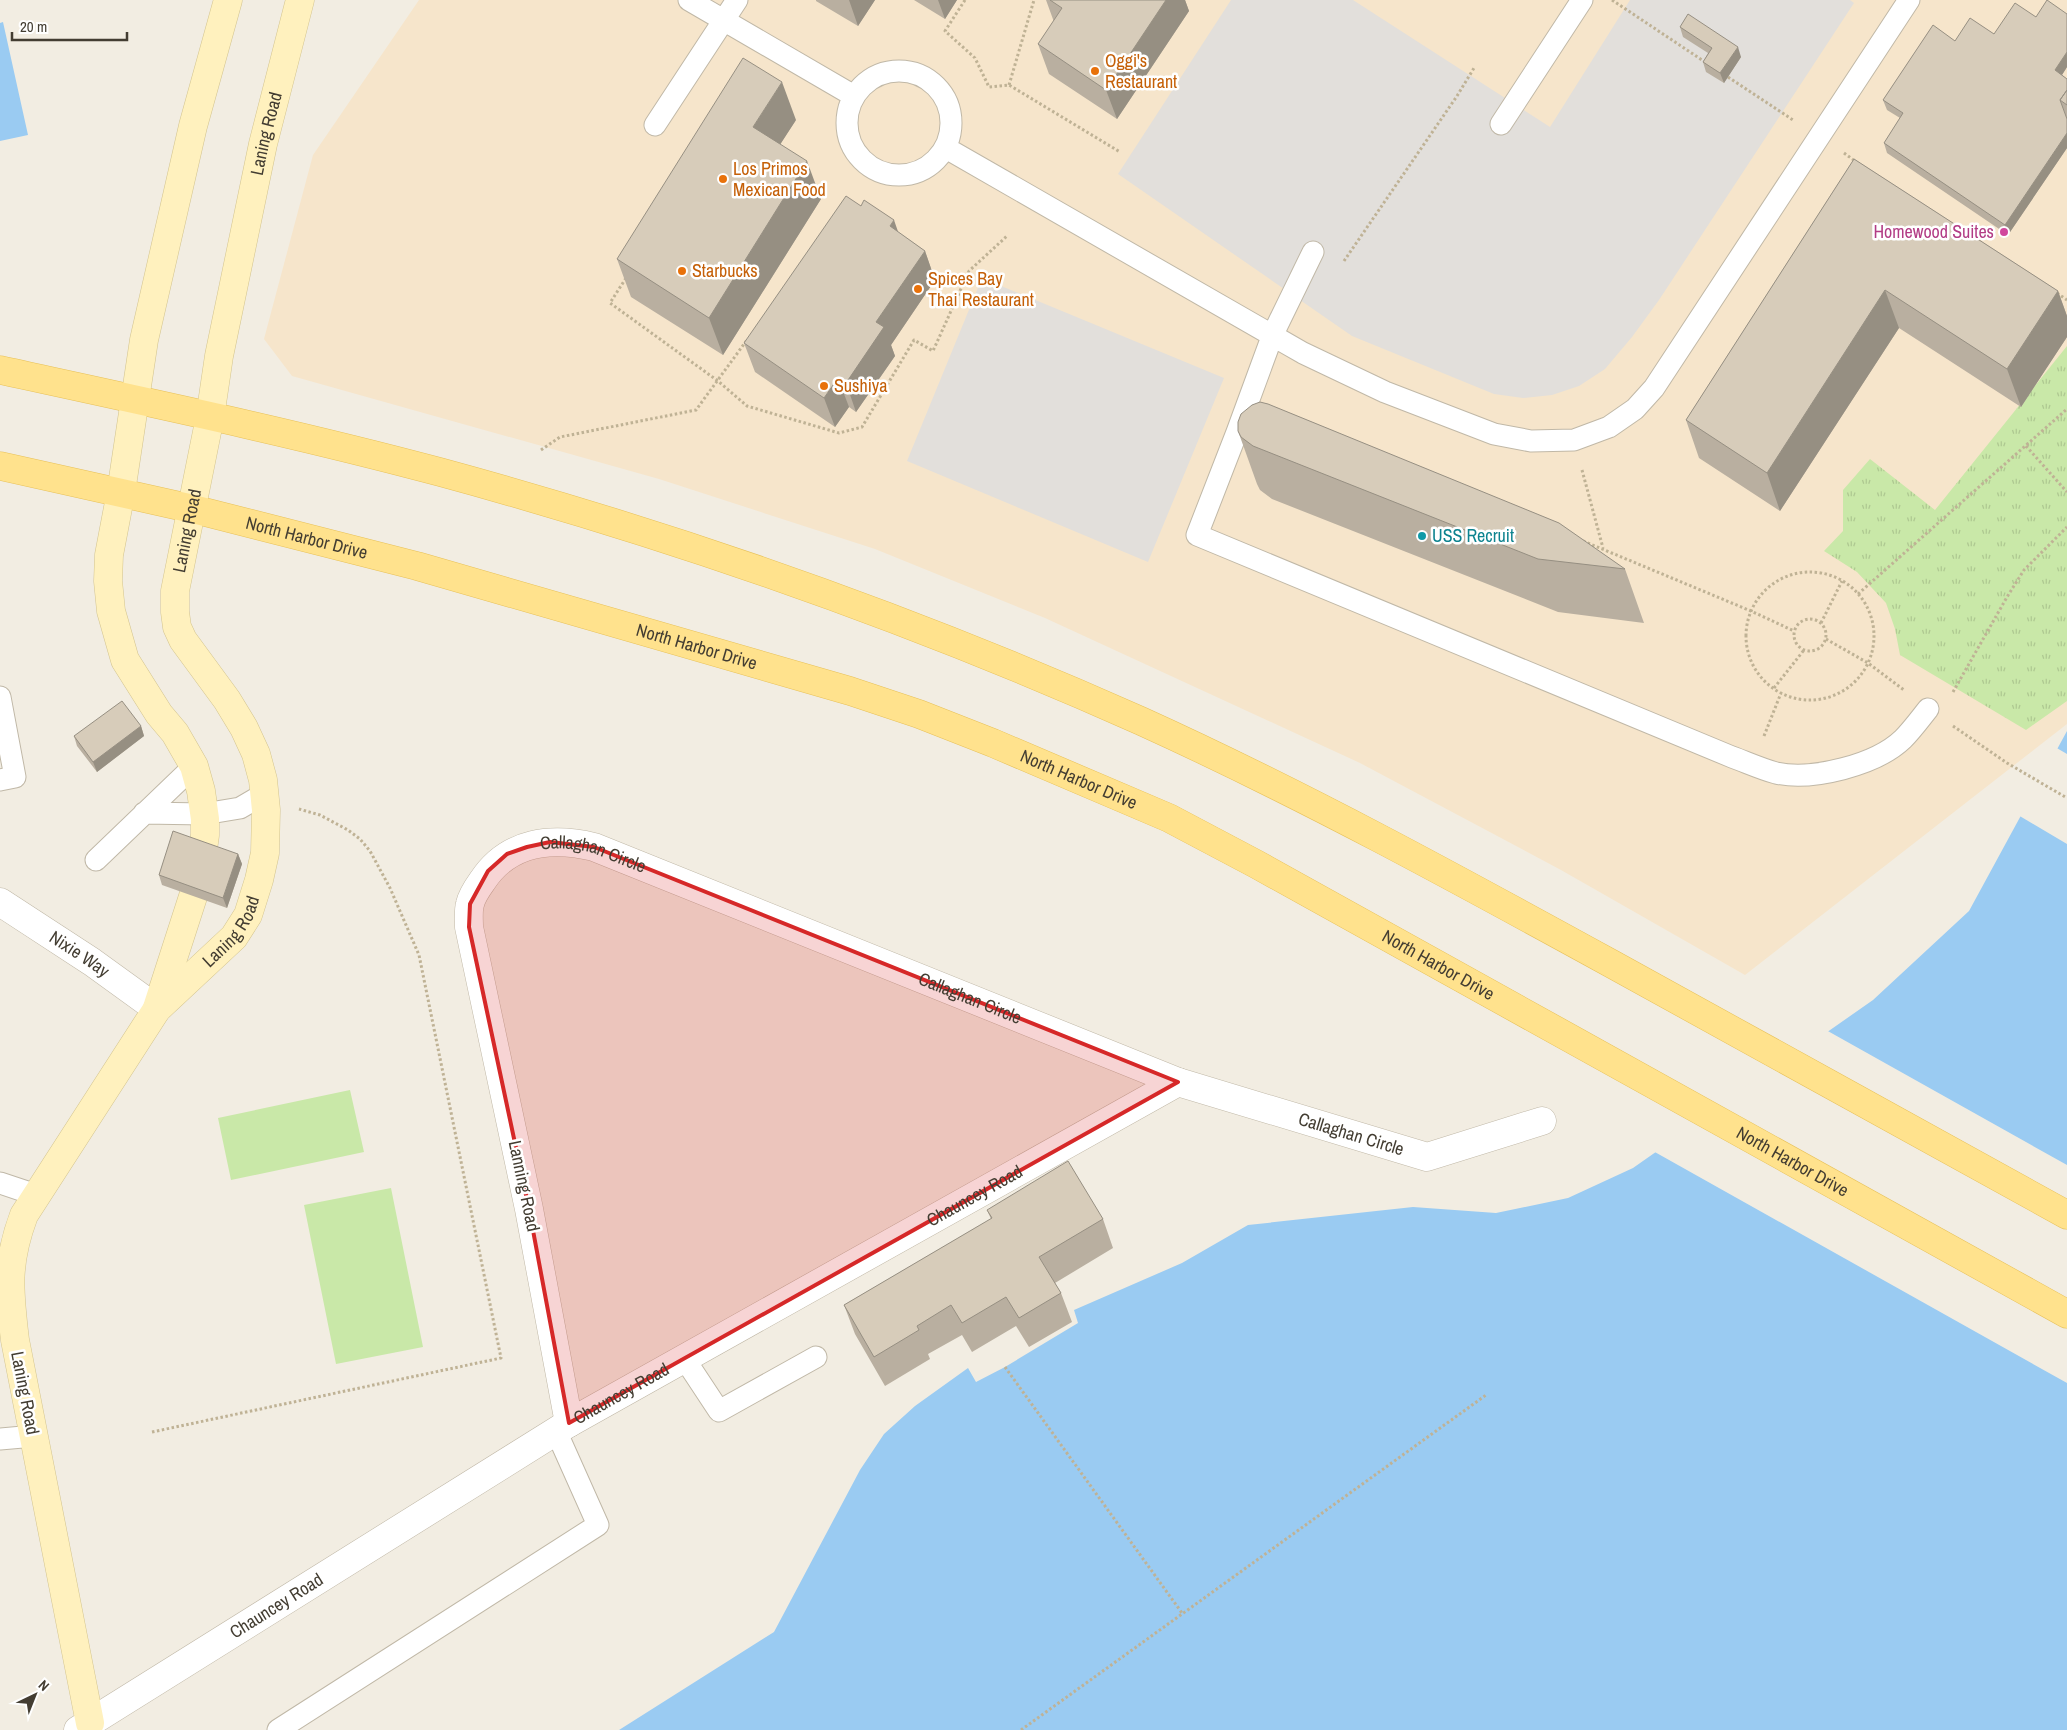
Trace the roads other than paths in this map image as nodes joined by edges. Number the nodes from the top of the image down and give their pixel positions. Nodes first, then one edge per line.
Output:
1 (228, 0) edge
2 (300, 0) edge
3 (689, 0) edge
4 (737, 0) edge
5 (1582, 0) edge
6 (1909, 0) edge
7 (724, 20) junction
8 (854, 96) junction
9 (1501, 124) dead end
10 (655, 125) dead end
11 (946, 148) junction
12 (1313, 252) dead end
13 (1272, 334) junction
14 (0, 370) edge
15 (134, 400) junction
16 (210, 417) junction
17 (0, 466) edge
18 (121, 492) junction
19 (193, 509) junction
20 (0, 697) edge
21 (1928, 710) road end
22 (194, 766) junction
23 (0, 780) edge
24 (265, 802) junction
25 (144, 813) junction
26 (204, 814) junction
27 (96, 860) dead end
28 (0, 902) edge
29 (473, 951) joint
30 (157, 1009) junction
31 (1178, 1082) junction
32 (1542, 1121) dead end
33 (0, 1183) edge
34 (36, 1195) junction
35 (2067, 1214) edge
36 (2067, 1314) edge
37 (816, 1357) dead end
38 (684, 1358) junction
39 (562, 1427) junction
40 (34, 1436) junction
41 (0, 1439) edge
42 (84, 1727) edge
43 (278, 1730) edge

1 - 15 street, Laning Road
2 - 16 street, Laning Road
3 - 7 lane
4 - 7 lane
5 - 9 lane
6 - 13 lane
7 - 8 lane
7 - 10 lane
8 - 11 lane
8 - 11 lane
11 - 13 lane
12 - 13 lane
13 - 21 lane
14 - 15 main road
15 - 16 main road
15 - 18 street, Laning Road
16 - 19 street, Laning Road
16 - 35 main road
17 - 18 main road, North Harbor Drive
18 - 19 main road, North Harbor Drive
18 - 22 street, Laning Road
19 - 24 street, Laning Road
19 - 36 main road, North Harbor Drive
20 - 23 lane
22 - 25 lane
22 - 26 street, Laning Road
24 - 26 lane
24 - 30 street, Laning Road
25 - 26 lane
25 - 27 lane
26 - 30 street, Laning Road
28 - 30 street, Nixie Way
29 - 31 street, Callaghan Circle
29 - 39 street, Lanning Road
30 - 34 street, Laning Road
31 - 32 street, Callaghan Circle
31 - 38 street, Chauncey Road
33 - 34 lane
34 - 40 street, Laning Road
37 - 38 lane
38 - 39 street, Chauncey Road
39 - 42 street, Chauncey Road
39 - 43 lane
40 - 41 lane
40 - 42 street, Laning Road

